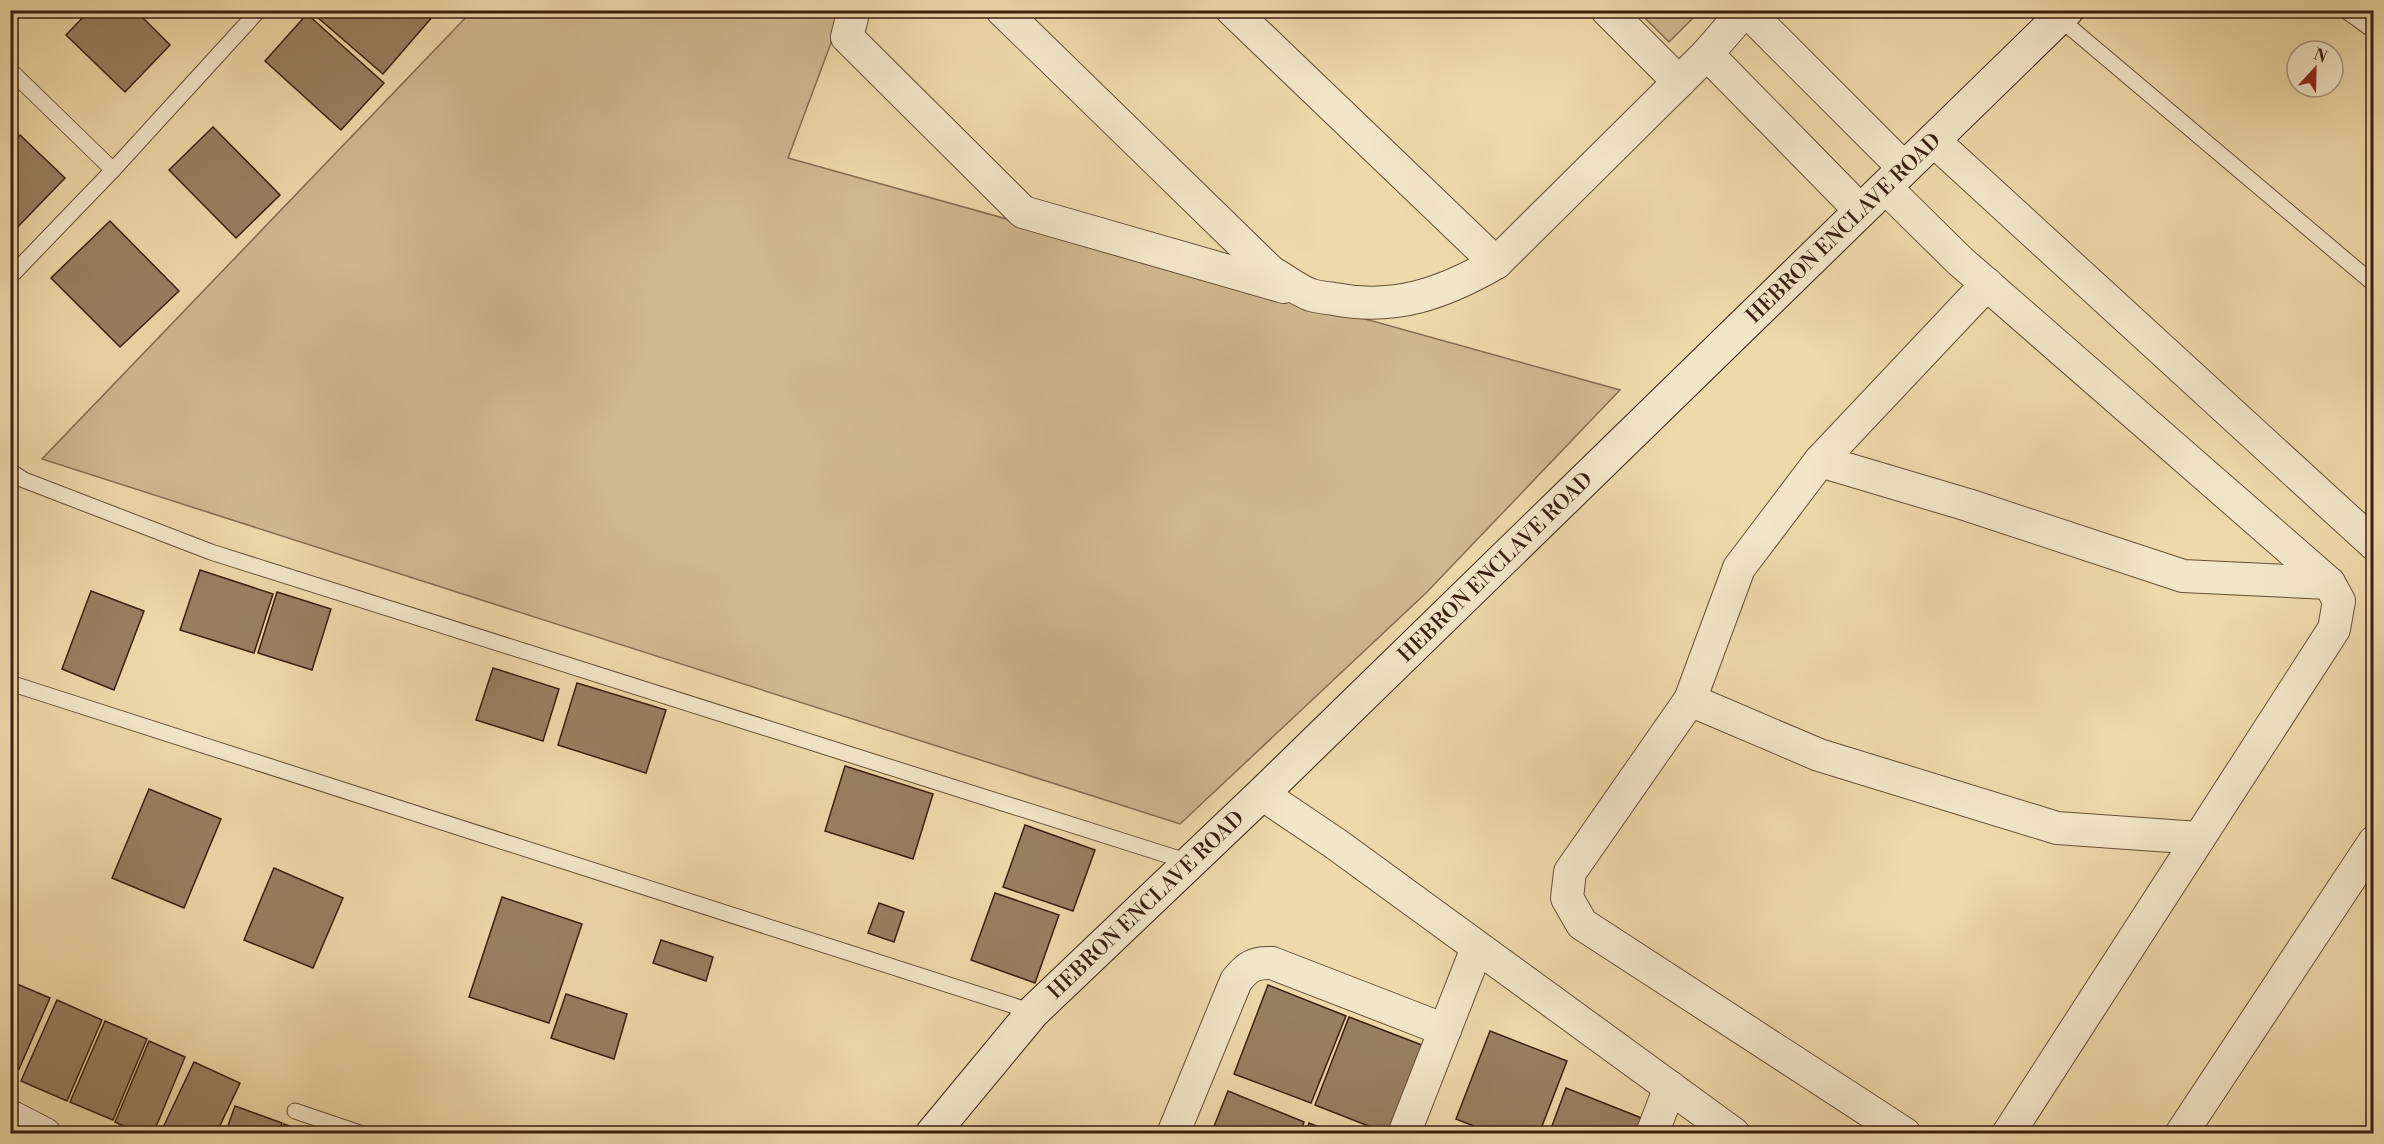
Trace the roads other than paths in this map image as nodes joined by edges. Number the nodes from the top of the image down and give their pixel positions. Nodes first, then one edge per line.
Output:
1 (259, 10) edge
2 (854, 10) edge
3 (1002, 10) edge
4 (1232, 10) edge
5 (1607, 10) edge
6 (1745, 10) edge
7 (2345, 10) edge
8 (2063, 14) edge
9 (2373, 31) edge
10 (1707, 54) junction
11 (10, 70) edge
12 (1679, 82) junction
13 (1933, 140) junction
14 (113, 170) junction
15 (1895, 178) junction
16 (1861, 211) junction
17 (1496, 263) junction
18 (10, 277) edge
19 (1987, 284) junction
20 (2373, 284) edge
21 (1311, 294) junction
22 (1820, 461) junction
23 (10, 471) edge
24 (2373, 544) edge
25 (2329, 584) junction
26 (10, 683) edge
27 (1690, 700) junction
28 (1262, 794) junction
29 (2199, 838) junction
30 (2373, 842) edge
31 (1189, 862) junction
32 (1477, 948) junction
33 (1033, 1012) junction
34 (1445, 1030) junction
35 (1670, 1087) junction
36 (295, 1111) dead end
37 (10, 1116) edge
38 (45, 1134) edge
39 (363, 1134) edge
40 (932, 1134) edge
41 (1173, 1134) edge
42 (1404, 1134) edge
43 (1652, 1134) edge
44 (1734, 1134) edge
45 (1905, 1134) edge
46 (2008, 1134) edge
47 (2181, 1134) edge

1 - 14 lane
2 - 21 street
3 - 21 street
4 - 17 street
5 - 12 street
6 - 10 street
6 - 15 street
7 - 9 lane
8 - 13 street, HEBRON ENCLAVE ROAD
8 - 20 lane
10 - 12 street
10 - 16 street
11 - 14 lane
12 - 17 street
13 - 15 street, HEBRON ENCLAVE ROAD
13 - 24 street
14 - 18 lane
15 - 16 street, HEBRON ENCLAVE ROAD
15 - 19 street
16 - 28 street, HEBRON ENCLAVE ROAD
17 - 21 street
19 - 22 street
19 - 25 street
22 - 25 street
22 - 27 street
23 - 31 lane
25 - 29 street
26 - 33 lane
27 - 29 street
27 - 45 street
28 - 31 street, HEBRON ENCLAVE ROAD
28 - 32 street
29 - 46 street
30 - 47 street
31 - 33 street, HEBRON ENCLAVE ROAD
32 - 34 street
32 - 35 street
33 - 40 street, HEBRON ENCLAVE ROAD
34 - 41 street
34 - 42 street
35 - 43 street
35 - 44 street
36 - 39 lane
37 - 38 street

